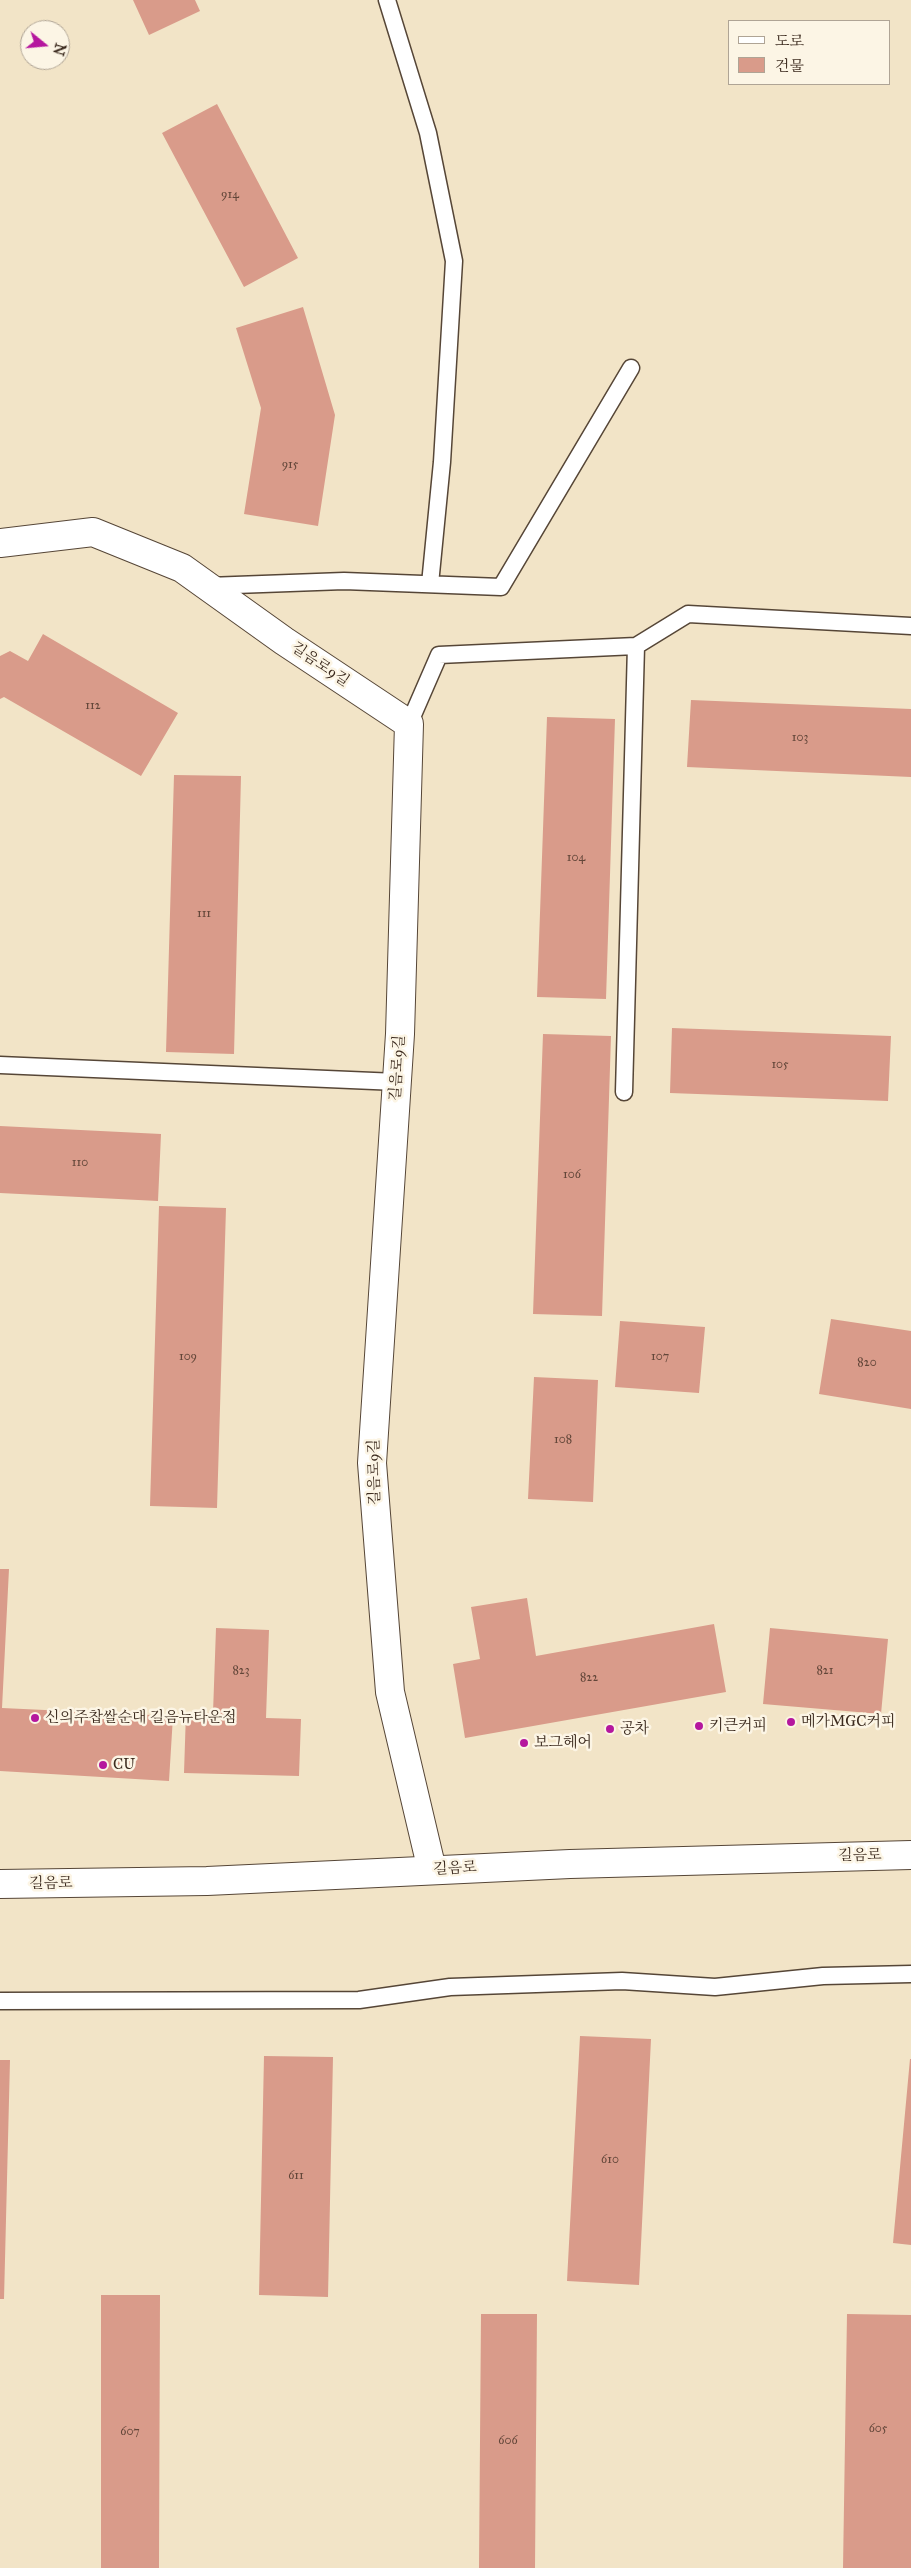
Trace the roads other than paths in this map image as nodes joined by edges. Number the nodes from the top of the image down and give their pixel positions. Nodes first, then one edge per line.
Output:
1 (387, 0) edge
2 (631, 368) dead end
3 (0, 543) edge
4 (430, 584) junction
5 (208, 586) junction
6 (911, 626) edge
7 (636, 646) junction
8 (409, 724) junction
9 (0, 1065) edge
10 (397, 1082) junction
11 (624, 1092) dead end
12 (911, 1855) edge
13 (432, 1870) junction
14 (0, 1884) edge
15 (911, 1974) edge
16 (0, 2001) edge

1 - 4 lane
2 - 4 lane
3 - 5 street, 길음로9길
4 - 5 lane
5 - 8 street, 길음로9길
6 - 7 lane
7 - 8 lane
7 - 11 lane
8 - 10 street, 길음로9길
9 - 10 lane
10 - 13 street, 길음로9길
12 - 13 street, 길음로
13 - 14 street, 길음로
15 - 16 lane

